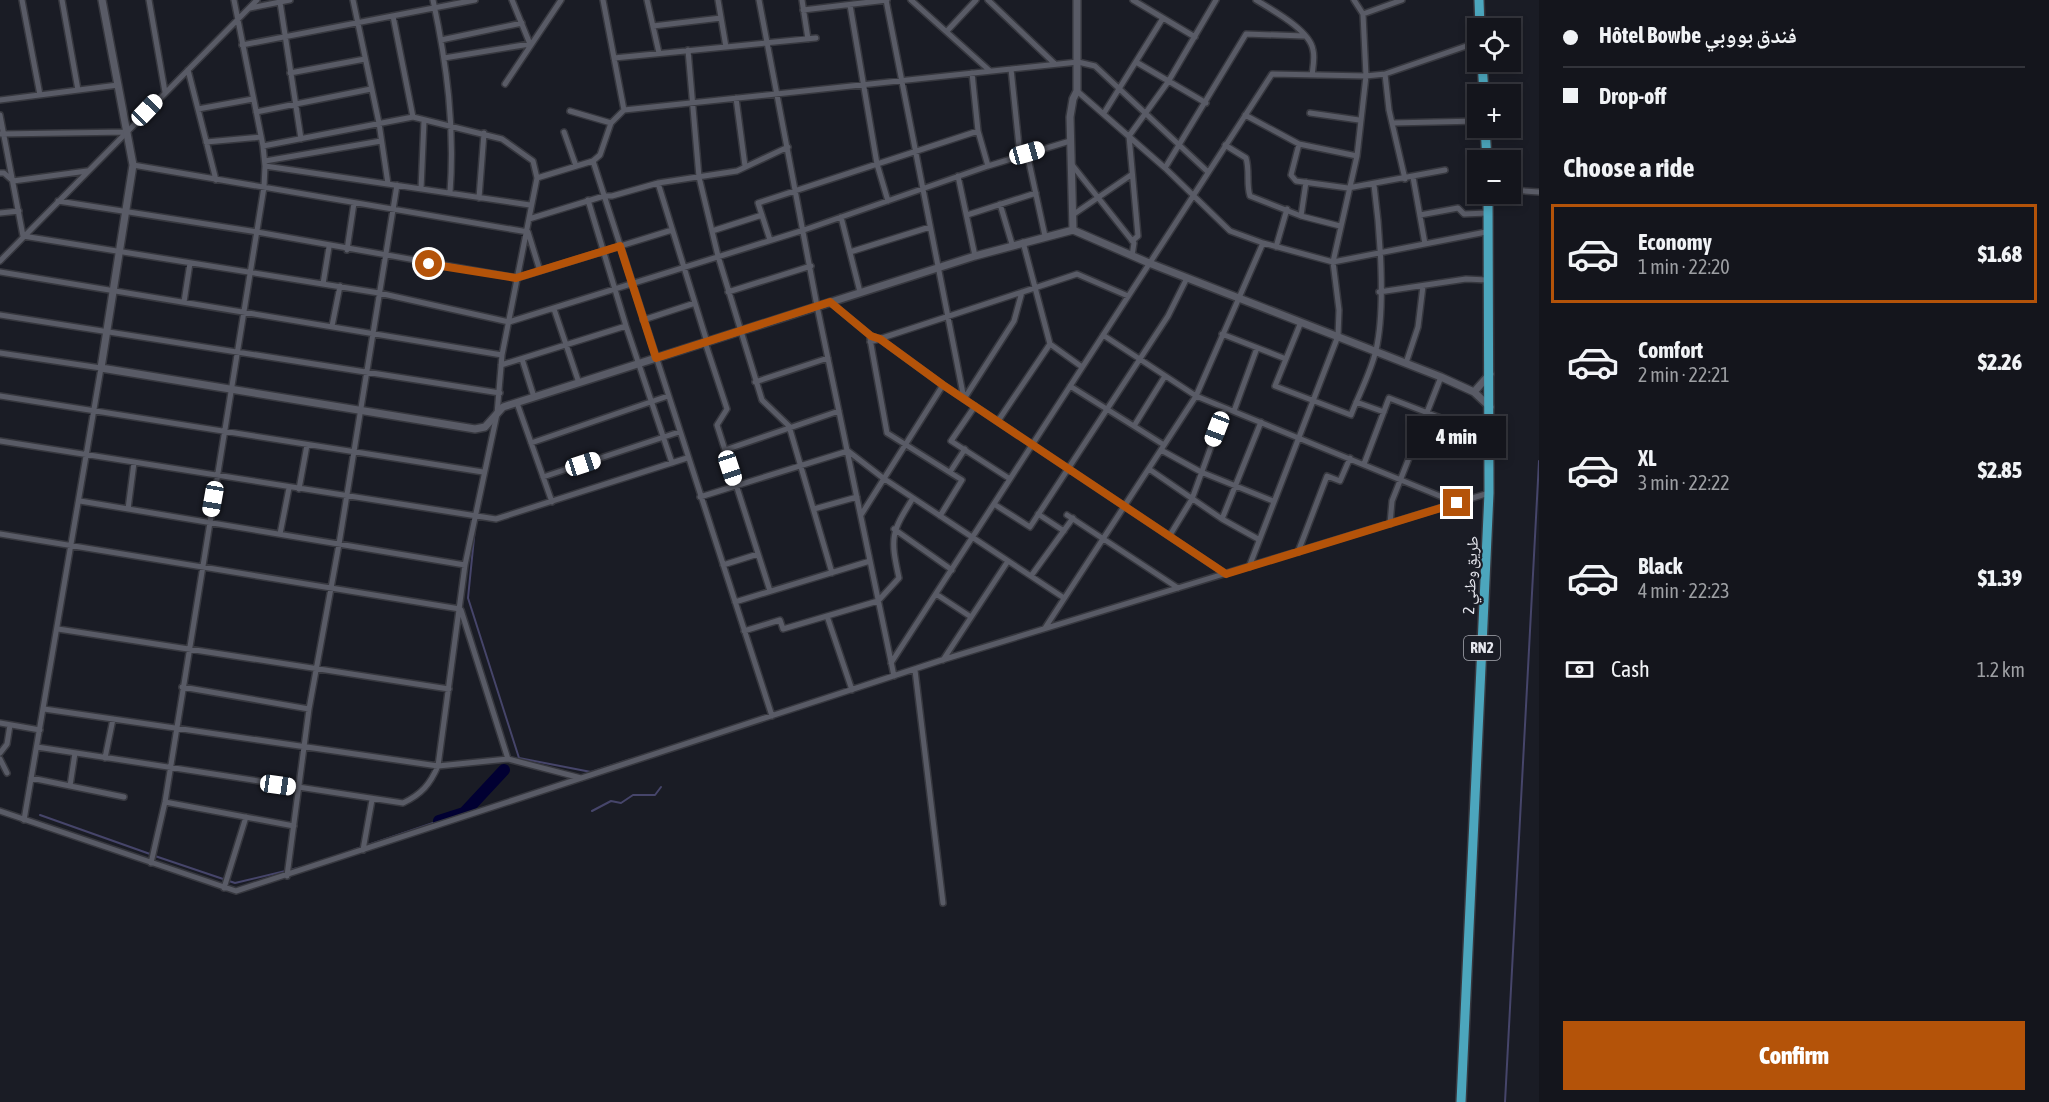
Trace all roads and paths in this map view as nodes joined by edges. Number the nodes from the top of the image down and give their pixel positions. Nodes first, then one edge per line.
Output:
1 (22, 0) edge
2 (62, 0) edge
3 (102, 0) edge
4 (149, 0) edge
5 (234, 0) edge
6 (258, 0) edge
7 (290, 0) edge
8 (353, 0) edge
9 (433, 0) edge
10 (475, 0) edge
11 (512, 0) edge
12 (552, 0) edge
13 (561, 0) edge
14 (603, 0) edge
15 (647, 0) edge
16 (718, 0) edge
17 (759, 0) edge
18 (802, 0) edge
19 (887, 0) edge
20 (911, 0) edge
21 (976, 0) edge
22 (988, 0) edge
23 (1077, 0) edge
24 (1256, 0) edge
25 (1274, 0) edge
26 (1354, 0) edge
27 (1402, 0) edge
28 (1479, 0) edge
29 (1136, 1) edge
30 (1213, 1) edge
31 (1391, 1) edge
32 (280, 2) junction
33 (849, 5) junction
34 (1267, 7) junction
35 (250, 8) junction
36 (434, 8) junction
37 (554, 10) junction
38 (803, 10) junction
39 (1363, 14) junction
40 (393, 16) junction
41 (721, 18) junction
42 (1163, 18) junction
43 (1480, 18) edge
44 (237, 20) junction
45 (357, 23) junction
46 (522, 23) junction
47 (653, 26) junction
48 (948, 30) junction
49 (287, 36) junction
50 (1304, 36) junction
51 (1195, 37) junction
52 (816, 38) dead end
53 (808, 39) junction
54 (441, 40) junction
55 (766, 43) junction
56 (530, 44) junction
57 (242, 45) junction
58 (726, 46) junction
59 (1467, 46) edge
60 (688, 50) junction
61 (659, 53) junction
62 (444, 58) junction
63 (614, 58) junction
64 (364, 59) junction
65 (1078, 62) junction
66 (1136, 62) junction
67 (1054, 63) junction
68 (1011, 69) junction
69 (188, 70) junction
70 (990, 71) junction
71 (290, 73) junction
72 (972, 73) junction
73 (1385, 74) junction
74 (1312, 75) junction
75 (1366, 76) junction
76 (902, 80) junction
77 (1168, 82) junction
78 (505, 84) dead end
79 (118, 85) junction
80 (863, 85) junction
81 (371, 89) junction
82 (78, 90) junction
83 (1118, 90) junction
84 (1077, 91) junction
85 (165, 92) junction
86 (777, 94) junction
87 (40, 95) junction
88 (736, 98) junction
89 (253, 99) junction
90 (0, 100) edge
91 (692, 103) junction
92 (1206, 103) junction
93 (296, 104) junction
94 (198, 109) junction
95 (624, 110) junction
96 (570, 111) dead end
97 (256, 112) junction
98 (1310, 112) dead end
99 (1104, 113) junction
100 (0, 115) edge
101 (1245, 115) junction
102 (1146, 116) junction
103 (413, 117) junction
104 (1359, 120) junction
105 (424, 121) junction
106 (1467, 121) edge
107 (379, 123) junction
108 (610, 123) junction
109 (1392, 123) junction
110 (453, 127) junction
111 (978, 131) junction
112 (127, 132) junction
113 (564, 132) dead end
114 (484, 133) junction
115 (2, 134) edge
116 (1129, 136) junction
117 (261, 137) junction
118 (301, 138) junction
119 (381, 141) junction
120 (1070, 141) junction
121 (206, 142) junction
122 (1299, 144) junction
123 (1225, 145) junction
124 (263, 146) junction
125 (788, 147) junction
126 (1179, 147) junction
127 (916, 151) junction
128 (1027, 153) junction
129 (1020, 156) junction
130 (1357, 156) junction
131 (593, 161) junction
132 (265, 163) junction
133 (878, 164) junction
134 (133, 165) junction
135 (576, 166) junction
136 (745, 166) junction
137 (988, 166) junction
138 (1073, 166) junction
139 (1165, 168) junction
140 (1445, 170) dead end
141 (87, 171) junction
142 (1208, 172) junction
143 (0, 173) edge
144 (1131, 175) junction
145 (958, 176) junction
146 (699, 177) junction
147 (1413, 177) junction
148 (537, 178) junction
149 (1405, 179) junction
150 (216, 180) junction
151 (13, 181) junction
152 (1306, 182) junction
153 (658, 183) junction
154 (387, 184) junction
155 (397, 185) junction
156 (1374, 185) junction
157 (264, 187) junction
158 (923, 188) junction
159 (1348, 188) junction
160 (420, 189) junction
161 (796, 190) junction
162 (1521, 191) edge
163 (1539, 192) edge
164 (450, 193) junction
165 (1036, 193) junction
166 (1194, 194) junction
167 (604, 196) junction
168 (479, 198) junction
169 (1097, 198) junction
170 (588, 200) junction
171 (57, 201) junction
172 (888, 201) junction
173 (354, 203) junction
174 (1000, 204) junction
175 (1487, 204) edge
176 (530, 206) junction
177 (393, 210) junction
178 (1287, 210) junction
179 (19, 211) junction
180 (126, 211) junction
181 (0, 213) edge
182 (1487, 213) junction
183 (1074, 214) junction
184 (762, 215) junction
185 (967, 215) junction
186 (1420, 215) junction
187 (1301, 216) junction
188 (841, 217) junction
189 (529, 219) junction
190 (1340, 226) junction
191 (930, 227) junction
192 (672, 230) junction
193 (804, 230) junction
194 (1073, 230) junction
195 (712, 231) junction
196 (257, 232) junction
197 (528, 232) junction
198 (1486, 232) junction
199 (23, 236) junction
200 (1045, 236) junction
201 (770, 240) junction
202 (1022, 241) junction
203 (1132, 241) junction
204 (1263, 243) junction
205 (1012, 244) junction
206 (1425, 244) junction
207 (620, 246) junction
208 (329, 247) junction
209 (1276, 247) junction
210 (347, 250) junction
211 (604, 251) junction
212 (118, 252) junction
213 (849, 252) junction
214 (1132, 255) junction
215 (1379, 255) junction
216 (385, 256) junction
217 (718, 256) junction
218 (975, 256) junction
219 (2, 258) edge
220 (1333, 262) junction
221 (190, 263) junction
222 (1149, 263) junction
223 (811, 266) junction
224 (938, 267) junction
225 (684, 268) junction
226 (540, 271) junction
227 (0, 272) edge
228 (250, 272) junction
229 (516, 278) junction
230 (1187, 278) junction
231 (1487, 280) junction
232 (323, 284) junction
233 (632, 285) junction
234 (340, 286) junction
235 (1423, 286) junction
236 (1035, 288) junction
237 (112, 290) junction
238 (615, 290) junction
239 (728, 292) junction
240 (860, 292) junction
241 (1022, 292) junction
242 (1379, 292) junction
243 (379, 293) junction
244 (1128, 296) junction
245 (1237, 298) junction
246 (184, 302) junction
247 (830, 302) junction
248 (695, 303) junction
249 (817, 306) junction
250 (554, 309) junction
251 (244, 312) junction
252 (0, 315) edge
253 (948, 317) junction
254 (643, 320) junction
255 (509, 322) junction
256 (1301, 322) junction
257 (626, 326) junction
258 (332, 327) junction
259 (739, 331) junction
260 (106, 332) junction
261 (374, 333) junction
262 (1222, 334) junction
263 (1103, 335) junction
264 (1338, 336) junction
265 (870, 339) junction
266 (880, 339) junction
267 (706, 342) junction
268 (1050, 344) junction
269 (566, 345) junction
270 (1257, 348) junction
271 (1376, 350) junction
272 (238, 352) junction
273 (0, 353) edge
274 (502, 355) junction
275 (656, 358) junction
276 (828, 358) junction
277 (1286, 358) junction
278 (522, 359) junction
279 (1139, 359) junction
280 (1406, 363) junction
281 (639, 364) junction
282 (501, 365) junction
283 (1082, 367) junction
284 (101, 368) junction
285 (368, 372) junction
286 (1490, 374) junction
287 (1165, 376) junction
288 (1441, 377) junction
289 (755, 382) junction
290 (579, 383) junction
291 (943, 385) junction
292 (1070, 386) junction
293 (231, 389) junction
294 (1474, 392) junction
295 (500, 393) junction
296 (0, 396) edge
297 (668, 396) junction
298 (1196, 396) junction
299 (534, 397) junction
300 (964, 399) junction
301 (1313, 400) junction
302 (651, 402) junction
303 (1356, 402) junction
304 (517, 403) junction
305 (975, 406) junction
306 (1490, 407) junction
307 (1106, 408) junction
308 (1225, 408) junction
309 (360, 410) junction
310 (839, 411) junction
311 (1233, 411) junction
312 (95, 412) junction
313 (1384, 412) junction
314 (497, 414) junction
315 (1426, 414) junction
316 (998, 421) junction
317 (1261, 422) junction
318 (789, 426) junction
319 (1134, 426) junction
320 (679, 432) junction
321 (224, 433) junction
322 (1299, 436) junction
323 (1490, 437) junction
324 (663, 438) junction
325 (0, 441) edge
326 (531, 443) junction
327 (905, 444) junction
328 (1032, 444) junction
329 (307, 445) junction
330 (1163, 448) junction
331 (965, 449) junction
332 (725, 450) junction
333 (848, 451) junction
334 (354, 452) junction
335 (88, 456) junction
336 (687, 458) junction
337 (1350, 458) junction
338 (134, 463) junction
339 (672, 463) junction
340 (1364, 464) junction
341 (801, 465) junction
342 (1068, 467) junction
343 (1149, 470) junction
344 (483, 472) junction
345 (950, 472) junction
346 (1201, 472) junction
347 (216, 476) junction
348 (543, 477) junction
349 (883, 478) junction
350 (1010, 479) junction
351 (1400, 480) junction
352 (736, 485) junction
353 (1235, 485) junction
354 (289, 488) junction
355 (299, 489) junction
356 (1489, 493) junction
357 (346, 497) junction
358 (700, 497) junction
359 (857, 497) junction
360 (913, 498) junction
361 (1192, 499) junction
362 (80, 501) junction
363 (1273, 501) junction
364 (552, 502) junction
365 (1457, 503) junction
366 (994, 504) junction
367 (1127, 506) junction
368 (814, 508) junction
369 (128, 509) junction
370 (1038, 514) junction
371 (861, 515) junction
372 (474, 516) junction
373 (940, 516) junction
374 (1222, 519) junction
375 (209, 522) junction
376 (1390, 524) junction
377 (894, 529) junction
378 (1064, 531) junction
379 (0, 534) edge
380 (280, 534) junction
381 (1170, 535) junction
382 (972, 538) junction
383 (1258, 539) junction
384 (1105, 540) junction
385 (339, 544) junction
386 (72, 545) junction
387 (1298, 552) junction
388 (758, 554) junction
389 (870, 561) junction
390 (1008, 561) junction
391 (465, 565) junction
392 (723, 565) junction
393 (201, 567) junction
394 (1249, 567) junction
395 (952, 570) junction
396 (832, 573) junction
397 (1226, 574) junction
398 (1031, 576) junction
399 (332, 588) junction
400 (1178, 588) junction
401 (770, 591) junction
402 (936, 594) junction
403 (1064, 598) junction
404 (878, 601) junction
405 (735, 603) junction
406 (460, 609) junction
407 (827, 616) junction
408 (971, 616) junction
409 (1045, 628) junction
410 (58, 629) junction
411 (744, 630) junction
412 (189, 649) junction
413 (942, 660) junction
414 (891, 663) junction
415 (316, 669) junction
416 (915, 670) junction
417 (894, 676) junction
418 (182, 687) junction
419 (449, 689) junction
420 (852, 690) junction
421 (44, 709) junction
422 (309, 709) junction
423 (772, 716) junction
424 (113, 718) junction
425 (0, 723) edge
426 (10, 725) junction
427 (175, 727) junction
428 (40, 730) junction
429 (304, 745) junction
430 (38, 747) junction
431 (0, 753) edge
432 (75, 753) junction
433 (105, 758) junction
434 (0, 759) edge
435 (508, 759) junction
436 (438, 766) junction
437 (168, 768) junction
438 (7, 773) dead end
439 (31, 778) junction
440 (583, 778) junction
441 (70, 786) junction
442 (300, 788) junction
443 (124, 797) dead end
444 (372, 800) junction
445 (165, 802) junction
446 (0, 811) edge
447 (246, 817) junction
448 (24, 820) junction
449 (294, 826) junction
450 (363, 850) junction
451 (151, 863) junction
452 (287, 876) junction
453 (226, 883) junction
454 (943, 903) dead end
455 (1461, 1102) edge

1 - 87 street
2 - 82 street
3 - 79 street
4 - 85 street
5 - 44 street
6 - 35 street
7 - 32 street
8 - 45 street
9 - 36 street
10 - 36 street
11 - 46 street
12 - 37 street
13 - 37 street
14 - 63 street
15 - 47 street
16 - 41 street
17 - 55 street
18 - 38 street
19 - 33 street
19 - 76 street
20 - 48 street
21 - 48 street
22 - 67 street
23 - 65 street
24 - 34 street
25 - 34 street
26 - 39 street
27 - 31 street
28 - 43 highway
29 - 42 street
30 - 51 street
31 - 39 street
32 - 35 street
32 - 49 street
33 - 38 street
33 - 80 street
34 - 50 street
35 - 44 street
36 - 40 street
36 - 54 street
37 - 56 street
38 - 53 street
39 - 75 street
40 - 45 street
40 - 103 street
41 - 47 street
41 - 58 street
42 - 51 street
42 - 66 street
44 - 57 street
44 - 69 street
45 - 49 street
45 - 64 street
46 - 54 street
46 - 56 street
47 - 61 street
48 - 70 street
49 - 57 street
49 - 71 street
50 - 74 street
50 - 92 street
51 - 77 street
52 - 53 street
53 - 55 street
54 - 62 street
55 - 58 street
55 - 86 street
56 - 62 street
56 - 78 street
57 - 89 street
58 - 60 street
59 - 73 street
60 - 61 street
60 - 91 street
61 - 63 street
62 - 110 street
63 - 95 street
64 - 71 street
64 - 81 street
65 - 67 street
65 - 83 street
65 - 84 street
66 - 77 street
66 - 83 street
67 - 68 street
68 - 70 street
68 - 129 street
69 - 85 street
69 - 94 street
70 - 72 street
71 - 93 street
72 - 76 street
72 - 111 street
73 - 75 street
73 - 109 street
74 - 75 street
74 - 101 street
75 - 104 street
76 - 80 street
76 - 127 street
77 - 92 street
77 - 102 street
79 - 82 street
79 - 112 street
80 - 86 street
80 - 133 street
81 - 93 street
81 - 107 street
82 - 87 street
83 - 99 street
83 - 102 street
84 - 99 street
84 - 120 street
85 - 112 street
86 - 88 street
86 - 125 street
87 - 90 street
88 - 91 street
88 - 136 street
89 - 94 street
89 - 97 street
91 - 95 street
91 - 146 street
92 - 126 street
93 - 97 street
93 - 118 street
94 - 121 street
95 - 108 street
96 - 108 street
97 - 117 street
98 - 104 street
99 - 116 street
100 - 115 street
101 - 122 street
101 - 123 street
102 - 116 street
102 - 126 street
103 - 105 street
103 - 107 street
104 - 130 street
105 - 110 street
105 - 160 street
106 - 109 street
107 - 118 street
107 - 119 street
108 - 131 street
109 - 149 street
110 - 114 street
110 - 164 street
111 - 127 street
111 - 137 street
112 - 115 street
112 - 134 street
112 - 141 street
113 - 135 street
114 - 148 street
114 - 168 street
115 - 151 street
116 - 139 street
116 - 144 street
117 - 121 street
117 - 124 street
118 - 124 street
119 - 132 street
119 - 154 street
120 - 128 street
120 - 138 street
121 - 150 street
122 - 130 street
122 - 152 street
123 - 142 street
123 - 178 street
124 - 132 street
125 - 136 street
125 - 161 street
126 - 139 street
126 - 142 street
127 - 133 street
127 - 158 street
128 - 129 street
128 - 165 street
129 - 137 street
130 - 159 street
131 - 135 street
131 - 167 street
132 - 154 street
132 - 157 street
133 - 161 street
133 - 172 street
134 - 150 street
134 - 180 street
135 - 148 street
136 - 146 street
137 - 145 street
138 - 169 street
138 - 183 street
139 - 166 street
140 - 147 street
141 - 151 street
141 - 171 street
142 - 166 street
143 - 151 street
144 - 169 street
144 - 203 street
145 - 158 street
145 - 185 street
146 - 153 street
146 - 195 street
147 - 149 street
147 - 186 street
148 - 176 street
149 - 156 street
150 - 157 street
151 - 179 street
152 - 159 street
152 - 187 street
153 - 167 street
153 - 192 street
154 - 155 street
155 - 160 street
155 - 177 street
156 - 159 street
156 - 215 street
157 - 173 street
157 - 196 street
158 - 172 street
158 - 191 street
159 - 190 street
160 - 164 street
161 - 184 street
161 - 193 street
162 - 163 street
164 - 168 street
165 - 174 street
165 - 200 street
166 - 204 street
166 - 222 street
167 - 170 street
167 - 207 street
168 - 176 street
169 - 183 street
169 - 203 street
170 - 189 street
170 - 211 street
171 - 180 street
171 - 199 street
172 - 188 street
173 - 177 street
173 - 210 street
174 - 185 street
174 - 205 street
175 - 182 highway, طريق وطني 2 / RN2
176 - 189 street
177 - 197 street
177 - 216 street
178 - 187 street
178 - 209 street
179 - 181 street
179 - 199 street
180 - 196 street
180 - 212 street
182 - 186 street
182 - 198 highway, طريق وطني 2 / RN2
183 - 194 street
184 - 195 street
184 - 201 street
185 - 218 street
186 - 206 street
187 - 190 street
188 - 193 street
188 - 213 street
189 - 197 street
190 - 220 street
191 - 213 street
191 - 224 street
192 - 207 street
192 - 225 street
193 - 201 street
193 - 223 street
194 - 200 street
194 - 214 street
195 - 217 street
196 - 208 street
196 - 228 street
197 - 226 street
197 - 229 street
198 - 206 street
198 - 231 highway, طريق وطني 2 / RN2
199 - 212 street
199 - 219 street
200 - 202 street
201 - 217 street
202 - 205 street
202 - 236 street
203 - 214 street
204 - 209 street
204 - 245 street
205 - 218 street
206 - 215 street
207 - 211 street
207 - 233 street
208 - 210 street
208 - 232 street
209 - 220 street
210 - 216 street
211 - 226 street
211 - 238 street
212 - 221 street
212 - 237 street
213 - 240 street
214 - 222 street
215 - 220 street
215 - 242 street
216 - 229 street
216 - 243 street
217 - 225 street
217 - 239 street
218 - 224 street
220 - 264 street
221 - 228 street
221 - 246 street
222 - 230 street
222 - 244 street
223 - 239 street
223 - 249 street
224 - 240 street
224 - 253 street
225 - 233 street
225 - 248 street
226 - 229 street
227 - 237 street
228 - 232 street
228 - 251 street
229 - 255 street
230 - 245 street
230 - 279 street
231 - 235 street
231 - 286 highway, طريق وطني 2 / RN2
232 - 234 street
233 - 238 street
233 - 254 street
234 - 243 street
234 - 258 street
235 - 242 street
235 - 280 street
236 - 241 street
236 - 244 street
236 - 268 street
237 - 246 street
237 - 260 street
238 - 250 street
238 - 257 street
239 - 259 street
240 - 247 street
241 - 253 street
241 - 300 street
242 - 271 street
243 - 255 street
243 - 261 street
244 - 263 street
245 - 256 street
245 - 262 street
246 - 251 street
247 - 249 street
247 - 265 street
248 - 254 street
248 - 267 street
249 - 259 street
249 - 276 street
250 - 255 street
250 - 269 street
251 - 258 street
251 - 272 street
252 - 260 street
253 - 266 street
253 - 300 street
254 - 275 street
255 - 274 street
256 - 264 street
256 - 277 street
257 - 269 street
257 - 281 street
258 - 261 street
259 - 267 street
259 - 289 street
260 - 272 street
260 - 284 street
261 - 274 street
261 - 285 street
262 - 270 street
262 - 298 street
263 - 279 street
263 - 283 street
264 - 271 street
264 - 301 street
265 - 266 street
265 - 327 street
266 - 291 street
267 - 275 street
267 - 332 street
268 - 283 street
268 - 316 street
269 - 278 street
269 - 290 street
270 - 277 street
270 - 311 street
271 - 280 street
271 - 303 street
272 - 285 street
272 - 293 street
273 - 284 street
274 - 282 street
275 - 281 street
275 - 297 street
276 - 289 street
276 - 310 street
277 - 301 street
278 - 282 street
278 - 299 street
279 - 287 street
279 - 307 street
280 - 288 street
281 - 290 street
281 - 302 street
282 - 295 street
283 - 292 street
284 - 293 street
284 - 312 street
285 - 295 street
285 - 309 street
286 - 294 street
286 - 306 highway, طريق وطني 2 / RN2
287 - 298 street
287 - 319 street
288 - 294 street
288 - 315 street
289 - 318 street
290 - 299 street
291 - 300 street
291 - 327 street
292 - 307 street
292 - 328 street
293 - 309 street
293 - 321 street
294 - 306 street
295 - 314 street
296 - 312 street
297 - 302 street
297 - 320 street
298 - 308 street
298 - 330 street
299 - 304 street
300 - 305 street
301 - 303 street
301 - 322 street
302 - 324 street
302 - 326 street
303 - 313 street
304 - 314 street
304 - 326 street
305 - 316 street
305 - 331 street
306 - 323 highway, طريق وطني 2 / RN2
307 - 319 street
307 - 342 street
308 - 311 street
308 - 346 street
309 - 314 street
309 - 334 street
310 - 318 street
310 - 333 street
311 - 317 street
312 - 321 street
312 - 335 street
313 - 315 street
313 - 340 street
314 - 344 street
315 - 323 street
315 - 351 street
316 - 328 street
317 - 322 street
317 - 353 street
318 - 332 street
318 - 341 street
319 - 330 street
320 - 324 street
320 - 336 street
321 - 329 street
321 - 347 street
322 - 337 street
322 - 363 street
323 - 356 highway, طريق وطني 2 / RN2
324 - 339 street
324 - 348 street
325 - 335 street
326 - 348 street
327 - 345 street
327 - 349 street
328 - 342 street
328 - 350 street
329 - 334 street
329 - 355 street
330 - 343 street
330 - 346 street
331 - 345 street
331 - 350 street
332 - 352 street
333 - 341 street
333 - 349 street
333 - 359 street
334 - 344 street
334 - 357 street
335 - 338 street
335 - 362 street
336 - 339 street
336 - 358 street
337 - 340 street
337 - 387 street
338 - 347 street
338 - 369 street
339 - 364 street
340 - 351 street
341 - 352 street
341 - 368 street
342 - 367 street
342 - 370 street
343 - 361 street
343 - 367 street
344 - 372 street
345 - 373 street
346 - 353 street
346 - 361 street
347 - 354 street
347 - 375 street
348 - 364 street
349 - 360 street
349 - 371 street
350 - 366 street
351 - 365 street
351 - 376 street
352 - 358 street
352 - 388 street
353 - 363 street
353 - 374 street
354 - 355 street
354 - 380 street
355 - 357 street
356 - 365 street
356 - 455 highway, طريق وطني 2 / RN2
357 - 372 street
357 - 385 street
358 - 392 street
359 - 368 street
359 - 371 street
360 - 373 street
360 - 377 street
361 - 374 street
361 - 381 street
362 - 369 street
362 - 386 street
363 - 383 street
364 - 372 street
365 - 376 street
366 - 370 street
366 - 382 street
367 - 381 street
367 - 384 street
368 - 396 street
369 - 375 street
370 - 378 street
371 - 389 street
372 - 391 street
373 - 382 street
374 - 383 street
375 - 380 street
375 - 393 street
376 - 387 street
377 - 395 street
377 - 404 street
378 - 384 street
378 - 398 street
379 - 386 street
380 - 385 street
381 - 397 street
382 - 390 street
382 - 395 street
383 - 394 street
384 - 400 street
384 - 403 street
385 - 391 street
385 - 399 street
386 - 393 street
386 - 410 street
387 - 394 street
388 - 392 street
388 - 401 street
389 - 396 street
389 - 404 street
390 - 398 street
390 - 408 street
391 - 406 street
392 - 405 street
393 - 399 street
393 - 412 street
394 - 397 street
395 - 402 street
396 - 401 street
397 - 400 street
398 - 403 street
399 - 406 street
399 - 415 street
400 - 409 street
401 - 405 street
402 - 408 street
402 - 414 street
403 - 409 street
404 - 407 street
404 - 414 street
405 - 411 street
406 - 419 street
406 - 435 street
407 - 411 street
407 - 420 street
408 - 413 street
409 - 413 street
410 - 412 street
410 - 421 street
411 - 423 street
412 - 415 street
412 - 418 street
413 - 416 street
414 - 417 street
415 - 419 street
415 - 422 street
416 - 417 street
416 - 454 street
417 - 420 street
418 - 422 street
418 - 427 street
419 - 436 street
420 - 423 street
421 - 424 street
421 - 428 street
422 - 429 street
423 - 440 street
424 - 427 street
424 - 433 street
425 - 426 street
426 - 428 street
426 - 431 street
427 - 429 street
427 - 437 street
428 - 430 street
429 - 436 street
429 - 442 street
430 - 432 street
430 - 439 street
432 - 433 street
432 - 441 street
433 - 437 street
434 - 438 street
435 - 436 street
435 - 440 street
436 - 444 street
437 - 442 street
437 - 445 street
439 - 441 street
439 - 448 street
440 - 450 street
441 - 443 street
442 - 444 street
442 - 449 street
444 - 450 street
445 - 447 street
445 - 451 street
446 - 448 street
447 - 449 street
447 - 453 street
448 - 451 street
449 - 452 street
450 - 452 street
451 - 453 street
452 - 453 street

